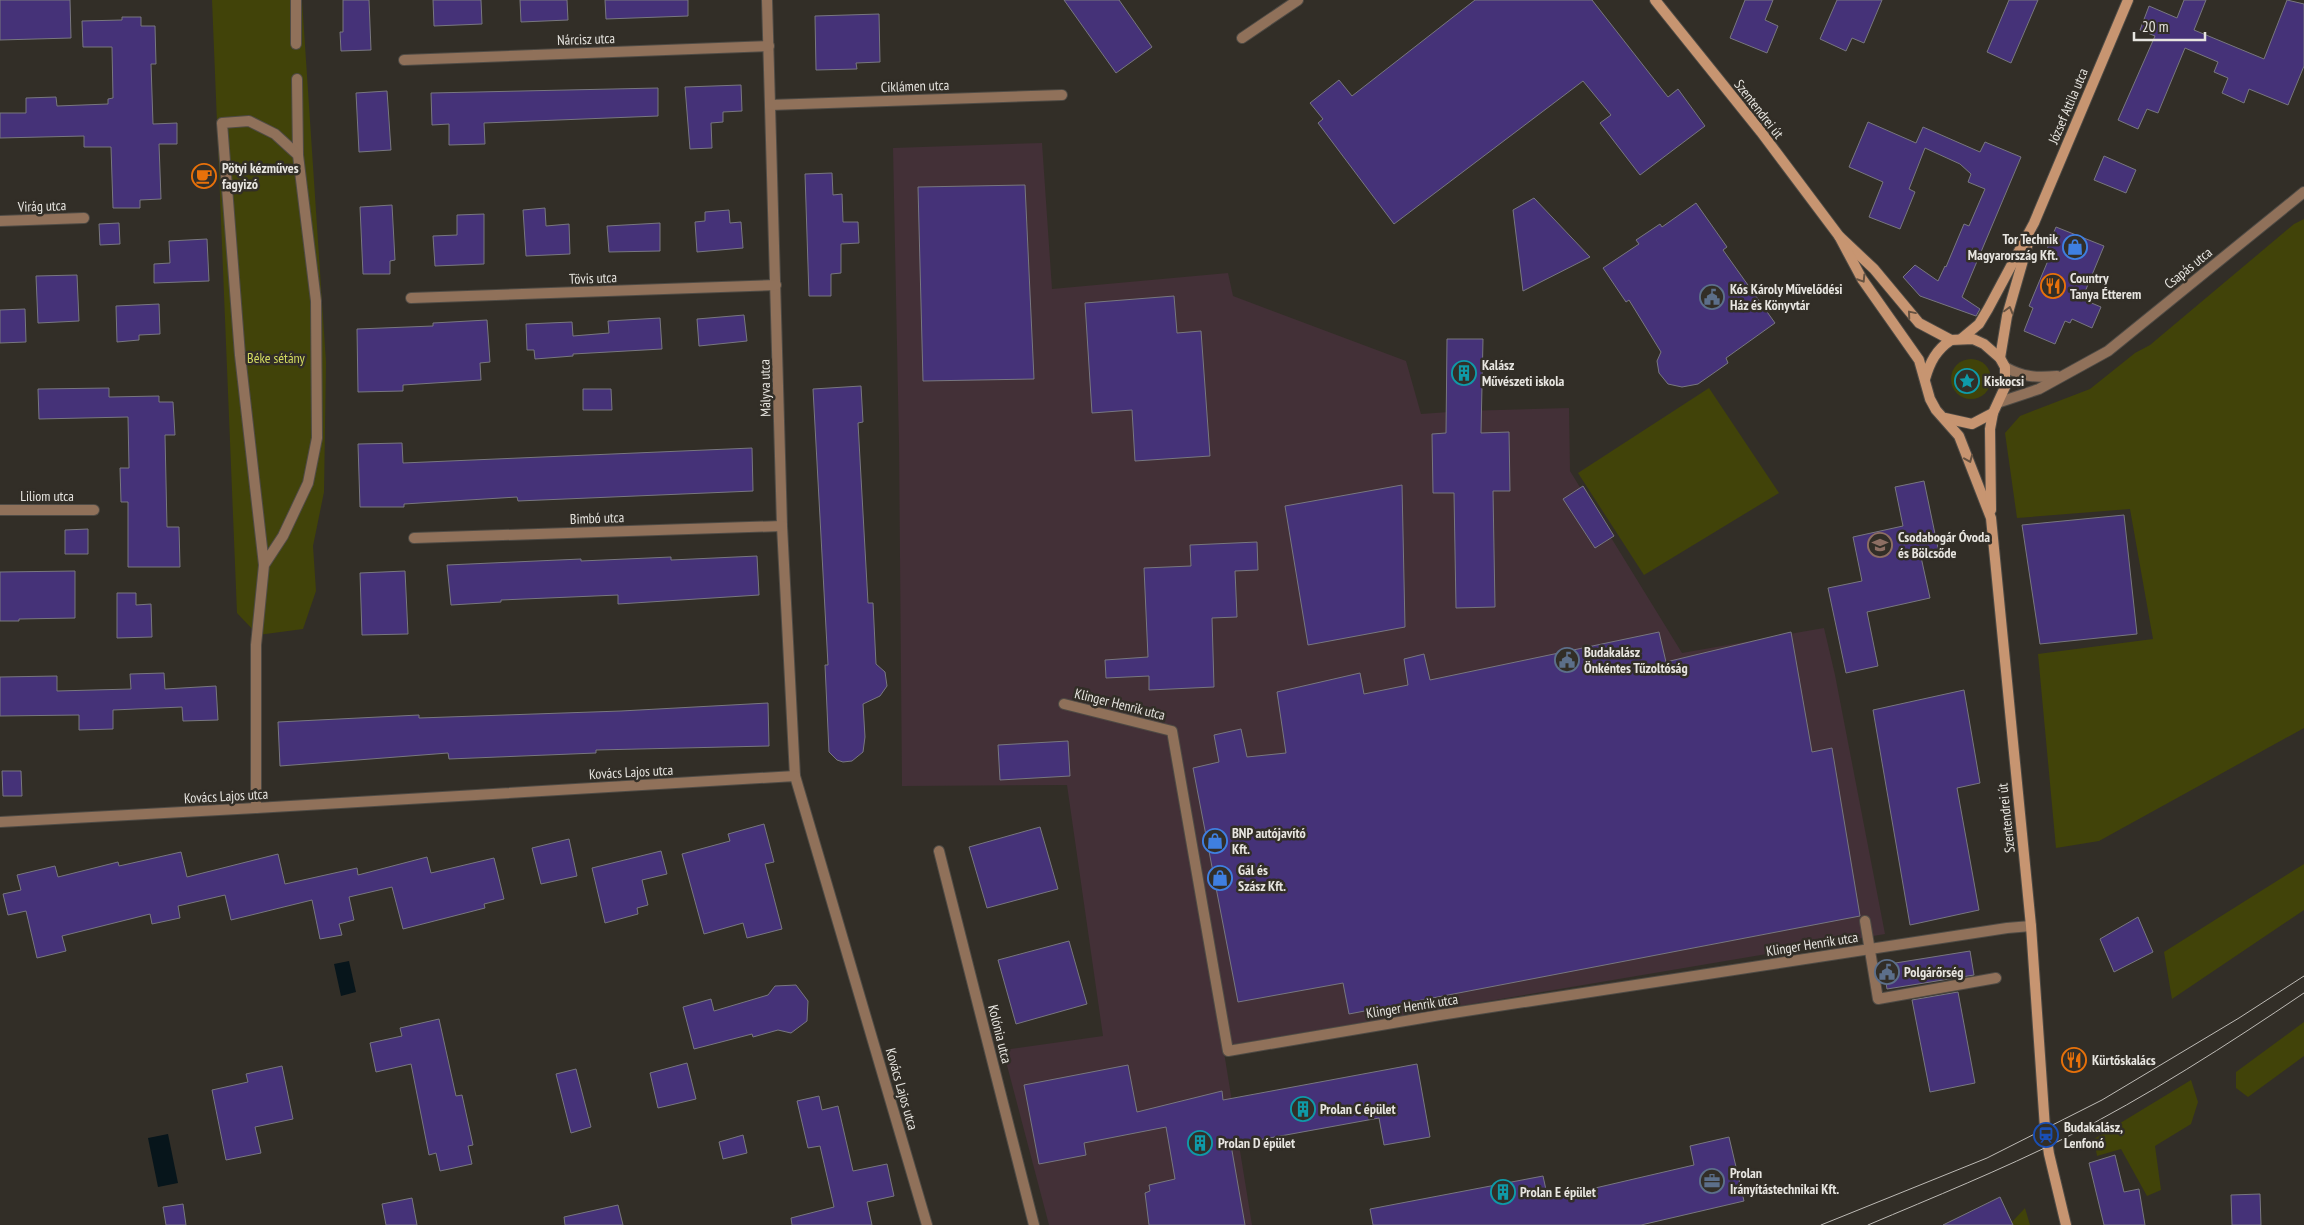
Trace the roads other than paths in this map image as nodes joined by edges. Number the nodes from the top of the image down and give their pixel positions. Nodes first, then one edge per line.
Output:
1 (296, 0) edge
2 (767, 0) edge
3 (1298, 0) edge
4 (1655, 0) edge
5 (2128, 0) edge
6 (1242, 38) dead end
7 (296, 44) dead end
8 (769, 46) junction
9 (404, 60) dead end
10 (296, 79) dead end
11 (1062, 95) dead end
12 (770, 105) junction
13 (298, 155) junction
14 (2304, 192) edge
15 (84, 218) dead end
16 (0, 221) edge
17 (2034, 223) junction
18 (1839, 236) junction
19 (776, 285) junction
20 (411, 298) dead end
21 (1956, 339) junction
22 (2003, 363) junction
23 (2060, 376) junction
24 (1925, 381) junction
25 (2000, 402) junction
26 (1993, 413) junction
27 (1944, 418) junction
28 (0, 510) edge
29 (94, 510) dead end
30 (1991, 518) junction
31 (782, 526) junction
32 (414, 538) dead end
33 (264, 565) junction
34 (1064, 704) dead end
35 (795, 776) junction
36 (256, 808) junction
37 (0, 822) edge
38 (939, 851) dead end
39 (1865, 921) dead end
40 (2031, 926) junction
41 (1869, 949) junction
42 (1996, 978) dead end
43 (927, 1225) edge
44 (1034, 1225) edge
45 (2066, 1225) edge

1 - 7 street
2 - 8 street, Mályva utca
3 - 6 street
4 - 18 main road, Szentendrei út
5 - 17 main road, József Attila utca
8 - 9 street, Nárcisz utca
8 - 12 street, Mályva utca
10 - 13 street
11 - 12 street, Ciklámen utca
12 - 19 street, Mályva utca
13 - 33 street
13 - 33 street
14 - 23 street, Csapás utca
15 - 16 street, Virág utca
17 - 21 main road
22 -> 17 main road
21 -> 18 main road
18 -> 24 main road
19 - 20 street, Tövis utca
19 - 31 street, Mályva utca
21 - 22 main road
21 - 24 main road
22 - 23 street, Csapás utca
22 - 25 main road
23 - 25 street, Csapás utca
24 - 27 main road
25 - 26 main road
26 - 27 main road
26 - 30 main road
27 -> 30 main road, Szentendrei út
28 - 29 street, Liliom utca
30 - 40 main road, Szentendrei út
31 - 32 street, Bimbó utca
31 - 35 street, Mályva utca
33 - 36 street
34 - 41 street, Klinger Henrik utca
35 - 36 street, Kovács Lajos utca
35 - 43 street, Kovács Lajos utca
36 - 37 street, Kovács Lajos utca
38 - 44 street, Kolónia utca
39 - 41 street
40 - 41 street, Klinger Henrik utca
40 - 45 main road, Szentendrei út
41 - 42 street

